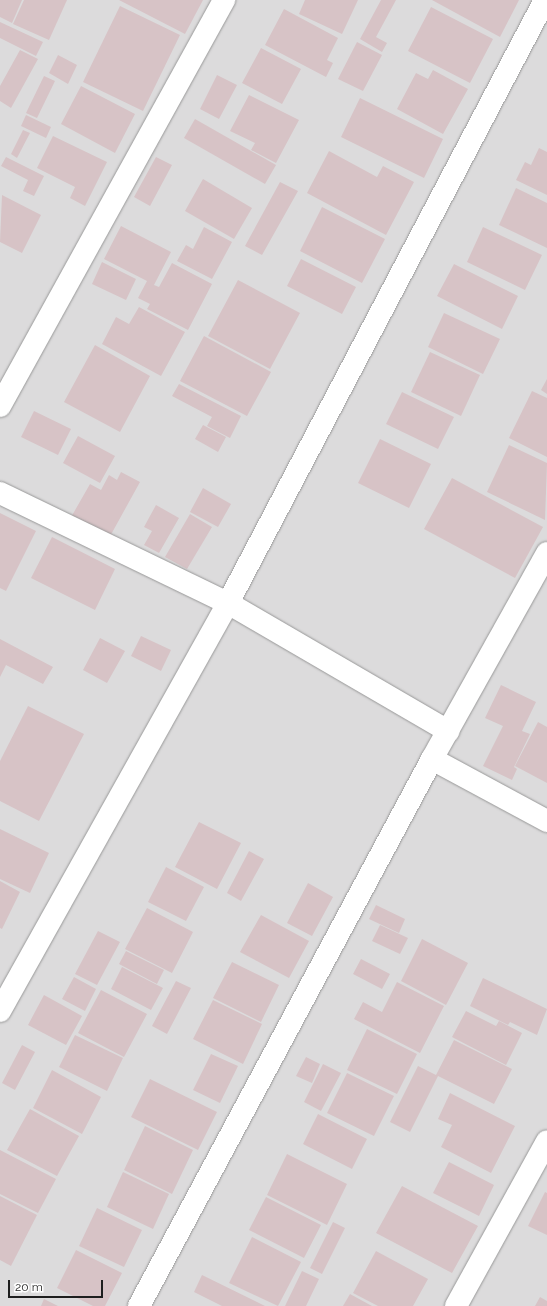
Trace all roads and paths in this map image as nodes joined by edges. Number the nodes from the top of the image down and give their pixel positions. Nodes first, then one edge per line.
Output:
1 (224, 0) edge
2 (545, 0) edge
3 (0, 406) edge
4 (0, 492) edge
5 (547, 554) edge
6 (228, 603) junction
7 (448, 731) junction
8 (432, 759) junction
9 (547, 821) edge
10 (0, 1011) edge
11 (547, 1141) edge
12 (139, 1306) edge
13 (456, 1306) edge

1 - 3 street
2 - 6 street
4 - 6 street
5 - 7 street
6 - 7 street
6 - 10 street
7 - 8 street
8 - 9 street
8 - 12 street
11 - 13 street

